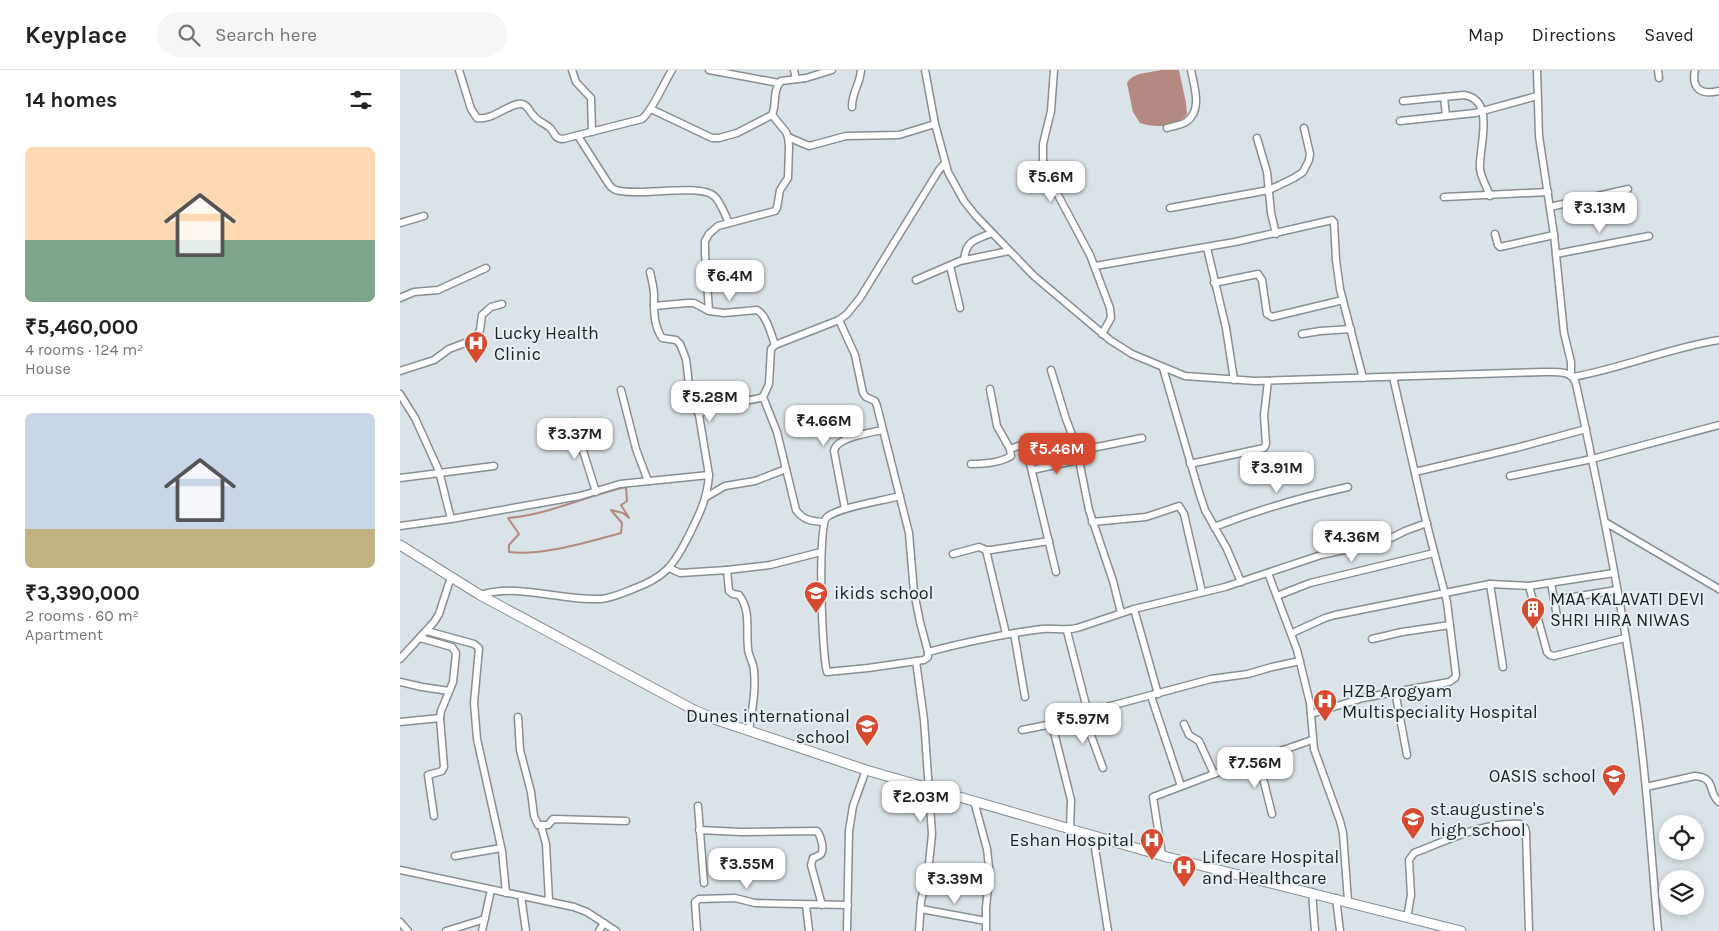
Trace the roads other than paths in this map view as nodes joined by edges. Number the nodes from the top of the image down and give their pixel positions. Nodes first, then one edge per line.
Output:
1 (459, 70) edge
2 (572, 70) edge
3 (672, 70) edge
4 (709, 70) edge
5 (794, 70) edge
6 (861, 70) edge
7 (925, 70) edge
8 (1054, 70) edge
9 (1190, 70) edge
10 (1537, 70) edge
11 (1658, 70) edge
12 (1695, 70) edge
13 (828, 71) edge
14 (1658, 78) dead end
15 (796, 79) junction
16 (780, 83) junction
17 (1719, 91) edge
18 (1537, 96) junction
19 (1444, 97) junction
20 (1403, 101) dead end
21 (852, 107) dead end
22 (651, 109) junction
23 (1482, 111) junction
24 (772, 115) junction
25 (1446, 116) junction
26 (1400, 121) dead end
27 (935, 124) junction
28 (1167, 128) dead end
29 (1304, 128) dead end
30 (592, 132) junction
31 (578, 136) junction
32 (788, 137) junction
33 (1257, 138) dead end
34 (945, 163) junction
35 (1628, 189) dead end
36 (1269, 190) junction
37 (1548, 192) junction
38 (1490, 196) junction
39 (1444, 198) dead end
40 (1550, 207) junction
41 (1170, 208) dead end
42 (424, 216) dead end
43 (400, 223) edge
44 (729, 223) junction
45 (992, 233) junction
46 (1276, 234) junction
47 (1495, 234) dead end
48 (1554, 235) junction
49 (1649, 236) dead end
50 (1207, 248) junction
51 (1009, 251) junction
52 (1556, 254) junction
53 (964, 260) junction
54 (950, 266) junction
55 (1095, 266) junction
56 (486, 268) dead end
57 (650, 272) dead end
58 (916, 280) dead end
59 (1214, 283) junction
60 (400, 298) edge
61 (1343, 300) junction
62 (502, 304) dead end
63 (654, 306) junction
64 (960, 308) dead end
65 (709, 311) junction
66 (839, 320) junction
67 (1351, 329) junction
68 (1102, 334) junction
69 (1302, 334) dead end
70 (1719, 340) edge
71 (776, 345) junction
72 (1163, 368) junction
73 (1051, 370) dead end
74 (400, 371) edge
75 (1572, 375) junction
76 (1393, 377) junction
77 (1363, 378) junction
78 (1234, 380) junction
79 (1268, 381) junction
80 (990, 389) dead end
81 (621, 390) dead end
82 (400, 394) edge
83 (763, 397) junction
84 (699, 415) junction
85 (574, 422) dead end
86 (1719, 424) edge
87 (1586, 429) junction
88 (882, 430) junction
89 (1142, 438) dead end
90 (1010, 449) junction
91 (1077, 451) junction
92 (1592, 459) junction
93 (1078, 460) junction
94 (971, 464) dead end
95 (1190, 464) junction
96 (494, 466) dead end
97 (786, 469) junction
98 (1032, 470) junction
99 (1415, 472) junction
100 (440, 473) junction
101 (708, 475) junction
102 (1510, 476) dead end
103 (400, 478) edge
104 (648, 481) junction
105 (1348, 487) dead end
106 (596, 492) junction
107 (900, 496) junction
108 (706, 497) junction
109 (845, 509) junction
110 (451, 519) junction
111 (823, 522) junction
112 (1092, 522) junction
113 (1605, 522) junction
114 (1427, 523) junction
115 (400, 526) edge
116 (1214, 528) junction
117 (1049, 541) junction
118 (400, 545) edge
119 (986, 550) junction
120 (821, 552) junction
121 (1434, 553) junction
122 (953, 554) dead end
123 (669, 568) junction
124 (727, 570) junction
125 (1056, 572) dead end
126 (1268, 573) junction
127 (1614, 574) junction
128 (451, 577) junction
129 (1241, 582) junction
130 (1551, 582) junction
131 (1490, 584) junction
132 (1529, 586) junction
133 (1719, 589) edge
134 (1617, 590) junction
135 (1202, 592) junction
136 (1445, 593) junction
137 (480, 596) junction
138 (1277, 596) junction
139 (1554, 600) junction
140 (1134, 609) junction
141 (1121, 613) junction
142 (1558, 622) dead end
143 (1450, 625) junction
144 (1067, 630) junction
145 (427, 631) junction
146 (1014, 633) junction
147 (1292, 633) junction
148 (1006, 634) junction
149 (420, 638) junction
150 (1372, 638) dead end
151 (1625, 638) junction
152 (928, 652) junction
153 (400, 658) edge
154 (916, 661) junction
155 (1300, 661) junction
156 (1503, 667) dead end
157 (400, 682) edge
158 (449, 691) junction
159 (1395, 691) junction
160 (1154, 695) junction
161 (1025, 696) dead end
162 (1086, 713) junction
163 (1311, 714) junction
164 (518, 717) dead end
165 (440, 718) junction
166 (400, 722) edge
167 (1052, 724) junction
168 (1184, 724) dead end
169 (749, 730) junction
170 (1022, 730) dead end
171 (1312, 740) junction
172 (1407, 754) dead end
173 (1256, 759) junction
174 (1103, 768) dead end
175 (866, 770) junction
176 (1214, 774) junction
177 (1181, 786) junction
178 (1646, 787) junction
179 (930, 788) junction
180 (974, 801) junction
181 (1719, 802) edge
182 (698, 806) dead end
183 (1272, 814) dead end
184 (434, 816) dead end
185 (626, 821) dead end
186 (540, 826) junction
187 (1070, 829) junction
188 (699, 830) junction
189 (1093, 835) junction
190 (501, 848) junction
191 (1162, 855) junction
192 (456, 856) dead end
193 (400, 870) edge
194 (928, 873) junction
195 (704, 883) dead end
196 (492, 890) junction
197 (987, 890) junction
198 (1312, 892) junction
199 (506, 893) junction
200 (521, 896) junction
201 (1336, 898) junction
202 (549, 901) junction
203 (1348, 901) junction
204 (806, 904) junction
205 (822, 905) junction
206 (848, 905) junction
207 (921, 909) junction
208 (1407, 918) junction
209 (485, 919) junction
210 (986, 921) junction
211 (400, 922) edge
212 (604, 923) junction
213 (408, 931) edge
214 (446, 931) edge
215 (482, 931) edge
216 (526, 931) edge
217 (599, 931) edge
218 (616, 931) edge
219 (697, 931) edge
220 (809, 931) edge
221 (847, 931) edge
222 (919, 931) edge
223 (986, 931) edge
224 (1108, 931) edge
225 (1315, 931) edge
226 (1340, 931) edge
227 (1461, 931) edge
228 (1529, 931) edge
229 (1658, 931) edge

1 - 31 street
2 - 30 street
3 - 22 street
4 - 16 street
5 - 15 street
6 - 21 street
7 - 27 street
8 - 55 street
9 - 28 street
10 - 18 street
11 - 14 street
12 - 17 street
13 - 15 street
15 - 16 street
16 - 24 street
18 - 23 street
18 - 37 street
19 - 20 street
19 - 23 street
19 - 25 street
22 - 24 street
22 - 30 street
23 - 25 street
23 - 38 street
24 - 32 street
25 - 26 street
27 - 32 street
27 - 34 street
29 - 36 street
30 - 31 street
31 - 44 street
32 - 44 street
33 - 36 street
34 - 45 street
34 - 66 street
35 - 40 street
36 - 41 street
36 - 46 street
37 - 38 street
37 - 40 street
38 - 39 street
40 - 48 street
42 - 43 street
44 - 65 street
45 - 51 street
45 - 53 street
46 - 50 street
46 - 61 street
47 - 48 street
48 - 52 street
49 - 52 street
50 - 55 street
50 - 59 street
51 - 53 street
51 - 68 street
52 - 75 street
53 - 54 street
54 - 58 street
54 - 64 street
55 - 68 street
56 - 60 street
57 - 63 street
59 - 61 street
59 - 78 street
61 - 67 street
62 - 74 street
63 - 65 street
63 - 84 street
65 - 71 street
66 - 71 street
66 - 88 street
67 - 69 street
67 - 77 street
68 - 72 street
70 - 75 street
71 - 83 street
72 - 78 street
72 - 95 street
73 - 91 street
75 - 76 street
75 - 87 street
76 - 77 street
76 - 99 street
77 - 79 street
78 - 79 street
79 - 95 street
80 - 90 street
81 - 104 street
82 - 100 street
83 - 84 street
83 - 97 street
84 - 101 street
85 - 106 street
86 - 92 street
87 - 92 street
87 - 99 street
88 - 107 street
88 - 109 street
89 - 91 street
90 - 94 street
90 - 98 street
91 - 93 street
92 - 102 street
92 - 113 street
93 - 98 street
93 - 112 street
95 - 116 street
96 - 100 street
97 - 108 street
97 - 111 street
98 - 117 street
99 - 114 street
100 - 103 street
100 - 110 street
101 - 104 street
101 - 108 street
104 - 106 street
105 - 116 street
106 - 110 street
107 - 109 street
107 - 152 street
108 - 123 street
109 - 111 street
110 - 115 street
111 - 120 street
112 - 135 street
112 - 141 street
113 - 127 street
113 - 133 street
114 - 121 street
114 - 126 street
116 - 129 street
117 - 119 street
117 - 125 street
118 - 128 main road
119 - 122 street
119 - 148 street
120 - 124 street
120 - 154 street
121 - 136 street
121 - 138 street
123 - 124 street
123 - 137 street
124 - 169 street
126 - 129 street
126 - 138 street
127 - 130 street
127 - 134 street
128 - 137 main road
128 - 145 street
129 - 135 street
130 - 132 street
130 - 139 street
131 - 132 street
131 - 136 street
131 - 156 street
132 - 151 street
134 - 139 street
134 - 151 street
135 - 140 street
136 - 143 street
136 - 147 street
137 - 169 main road
138 - 147 street
139 - 142 street
140 - 141 street
140 - 160 street
141 - 144 street
143 - 150 street
143 - 159 street
144 - 146 street
144 - 162 street
145 - 149 street
145 - 190 street
146 - 148 street
146 - 161 street
147 - 155 street
148 - 152 street
149 - 153 street
149 - 158 street
151 - 178 street
152 - 154 street
154 - 179 street
155 - 160 street
155 - 163 street
157 - 158 street
158 - 165 street
159 - 163 street
159 - 172 street
160 - 162 street
160 - 177 street
162 - 167 street
162 - 174 street
163 - 171 street
164 - 186 street
165 - 166 street
165 - 184 street
167 - 170 street
167 - 187 street
168 - 176 street
169 - 175 main road
171 - 173 street
171 - 203 street
173 - 176 street
173 - 183 street
175 - 179 main road
175 - 206 street
176 - 177 street
177 - 191 street
178 - 181 street
178 - 229 street
179 - 180 main road
179 - 194 street
180 - 187 main road
180 - 197 street
182 - 188 street
185 - 186 street
186 - 202 street
187 - 189 main road
188 - 195 street
188 - 205 street
189 - 191 main road
189 - 224 street
190 - 192 street
190 - 199 street
191 - 198 main road
193 - 196 street
194 - 197 street
194 - 207 street
196 - 199 street
196 - 209 street
197 - 210 street
198 - 201 main road
198 - 225 street
199 - 200 street
200 - 202 street
200 - 216 street
201 - 203 main road
201 - 226 street
202 - 212 street
203 - 208 main road
204 - 205 street
204 - 219 street
204 - 220 street
205 - 206 street
206 - 221 street
207 - 210 street
207 - 222 street
208 - 227 main road
208 - 228 street
209 - 214 street
209 - 215 street
210 - 223 street
211 - 213 street
212 - 217 street
212 - 218 street

